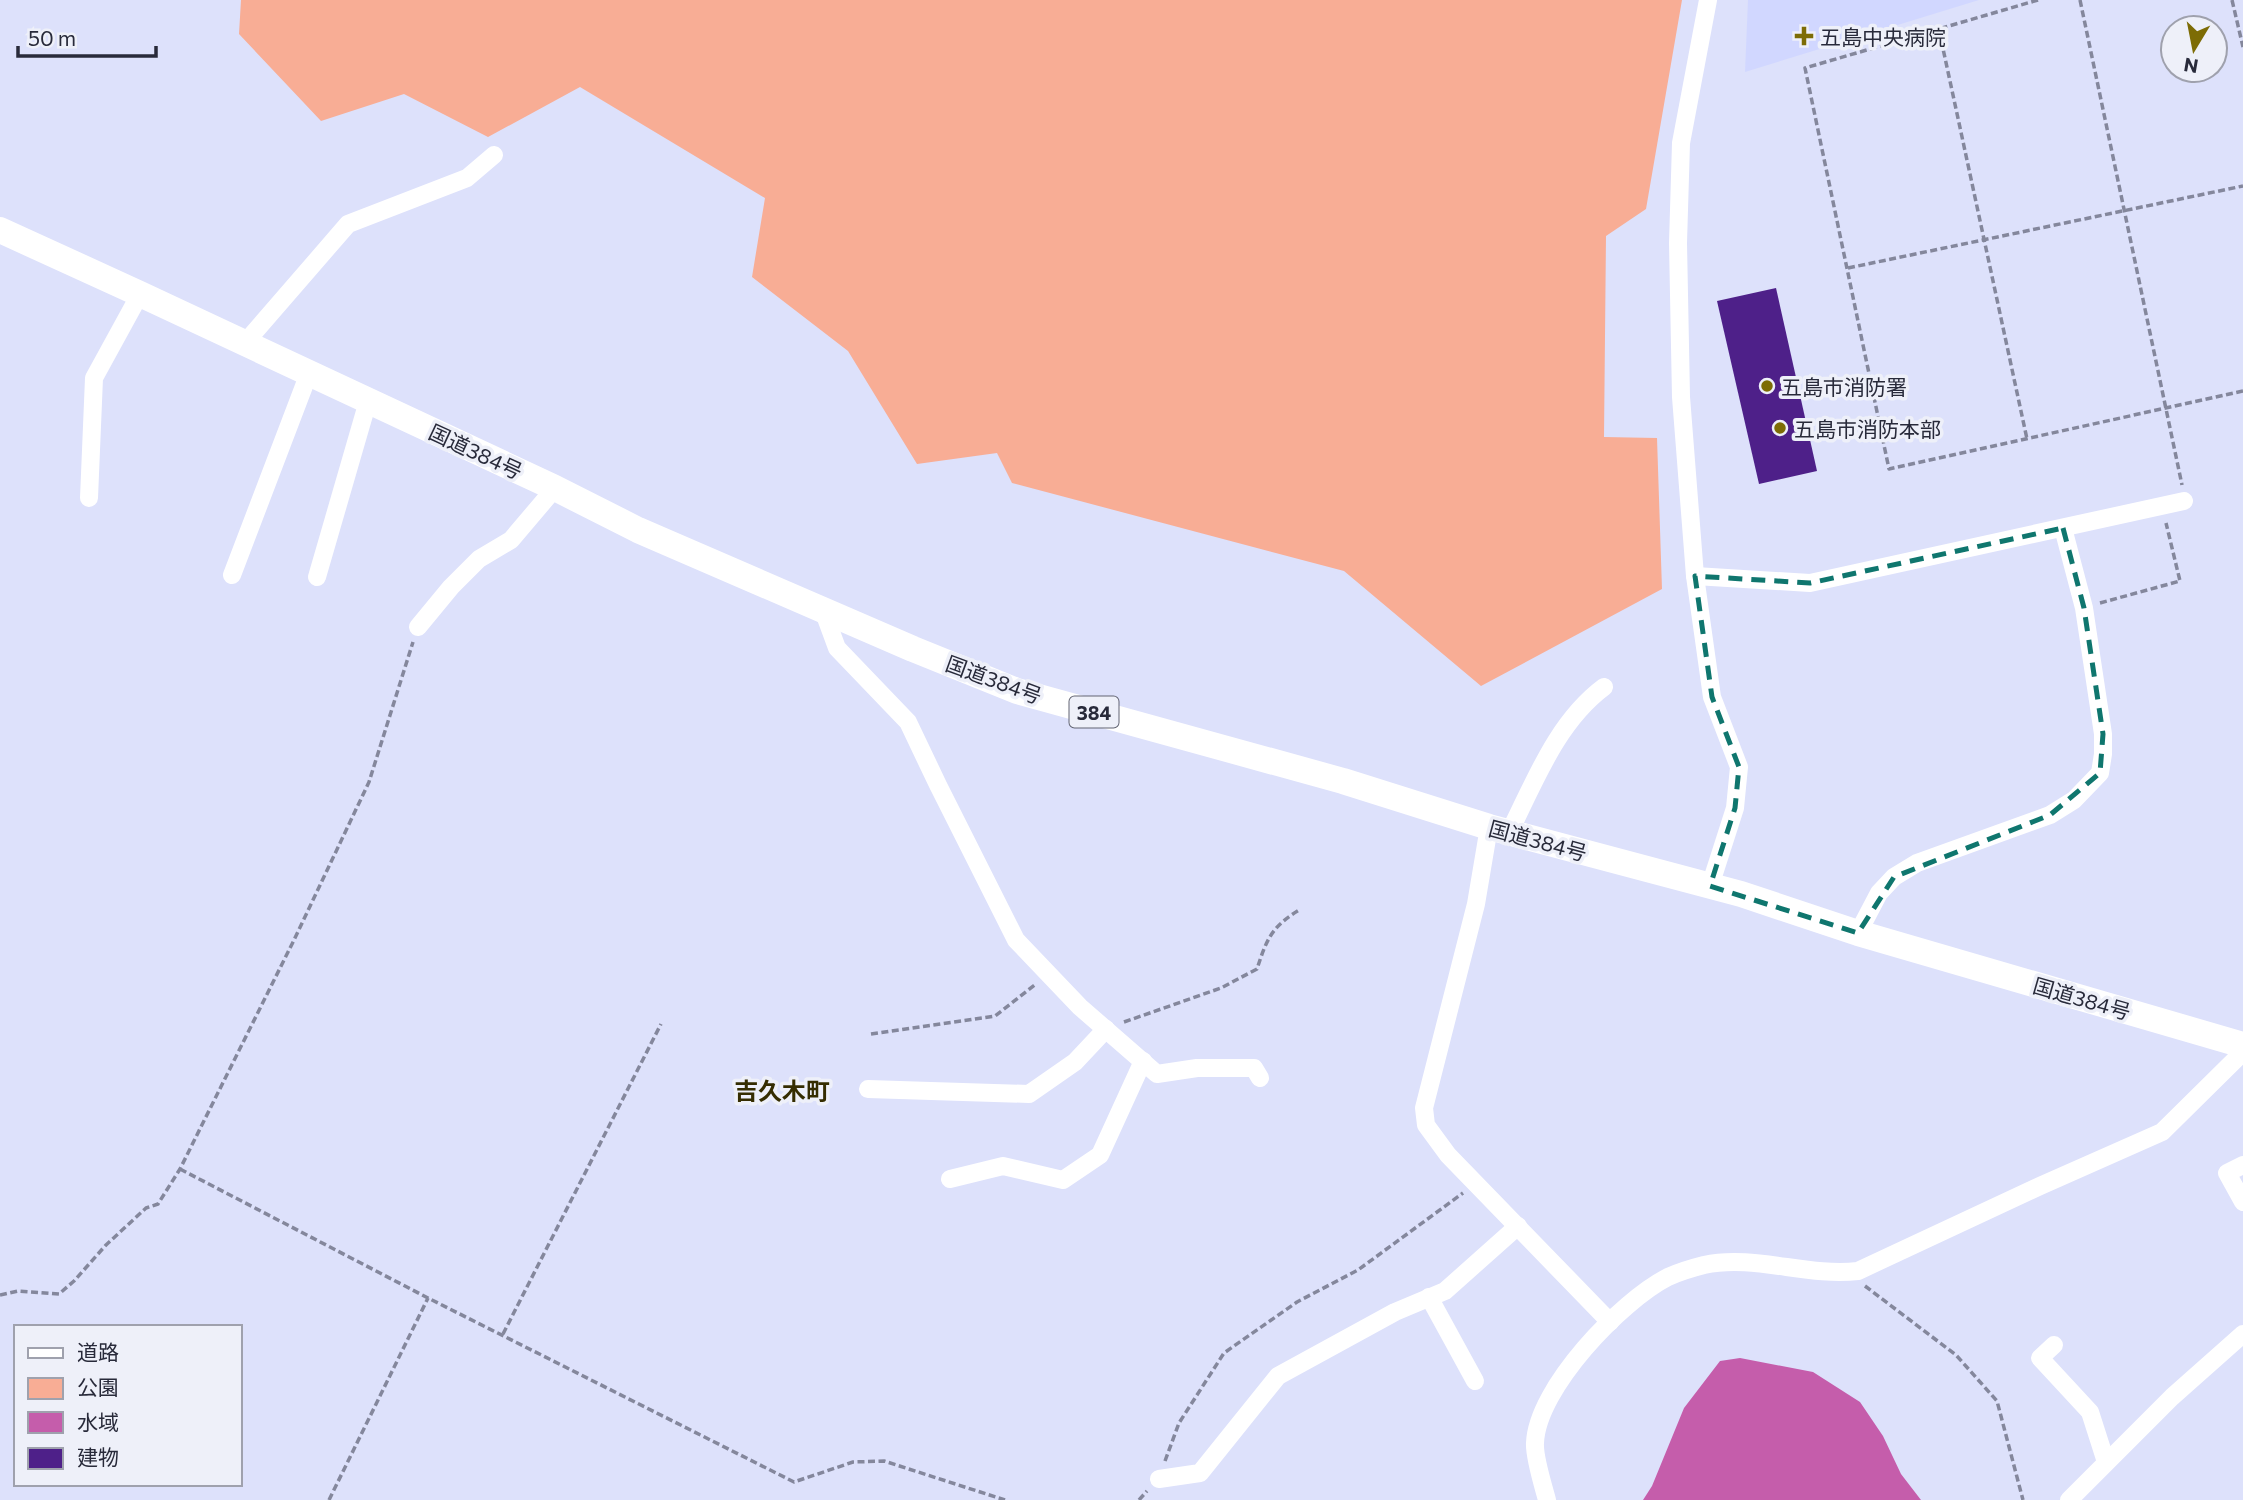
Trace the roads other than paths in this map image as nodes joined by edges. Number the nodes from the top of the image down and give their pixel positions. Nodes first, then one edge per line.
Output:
1 (1709, 0) edge
2 (494, 155) dead end
3 (0, 230) edge
4 (141, 293) junction
5 (245, 343) junction
6 (309, 373) junction
7 (368, 401) junction
8 (555, 488) junction
9 (89, 498) dead end
10 (2184, 501) road end
11 (2063, 527) junction
12 (232, 575) dead end
13 (1695, 576) junction
14 (317, 577) dead end
15 (823, 610) junction
16 (418, 627) road end
17 (1604, 687) dead end
18 (1499, 830) junction
19 (1710, 886) junction
20 (1858, 933) junction
21 (1106, 1029) junction
22 (2243, 1045) edge
23 (2243, 1052) edge
24 (1143, 1061) junction
25 (1260, 1078) dead end
26 (868, 1089) dead end
27 (2243, 1165) edge
28 (950, 1179) dead end
29 (2243, 1202) edge
30 (1518, 1226) junction
31 (1429, 1297) junction
32 (1610, 1322) junction
33 (2243, 1334) edge
34 (2054, 1345) dead end
35 (1475, 1381) dead end
36 (2106, 1462) junction
37 (1159, 1479) road end
38 (1547, 1500) edge
39 (2069, 1500) edge

1 - 13 street
2 - 5 street
3 - 4 highway, 国道384号 / 384
4 - 5 highway, 国道384号 / 384
4 - 9 street
5 - 6 highway, 国道384号 / 384
6 - 7 highway, 国道384号 / 384
6 - 12 street
7 - 8 highway, 国道384号 / 384
7 - 14 street
8 - 15 highway, 国道384号 / 384
8 - 16 street
10 - 11 street
11 - 13 street
11 - 20 street
13 - 19 street
15 - 18 highway, 国道384号 / 384
15 - 21 street
17 - 18 street
18 - 19 highway, 国道384号 / 384
18 - 30 street
19 - 20 highway, 国道384号 / 384
20 - 22 highway, 国道384号 / 384
21 - 24 street
21 - 26 street
23 - 32 street
24 - 25 street
24 - 28 street
27 - 29 street
30 - 31 street
30 - 32 street
31 - 35 street
31 - 37 street
32 - 38 street
33 - 36 street
34 - 36 street
36 - 39 street

